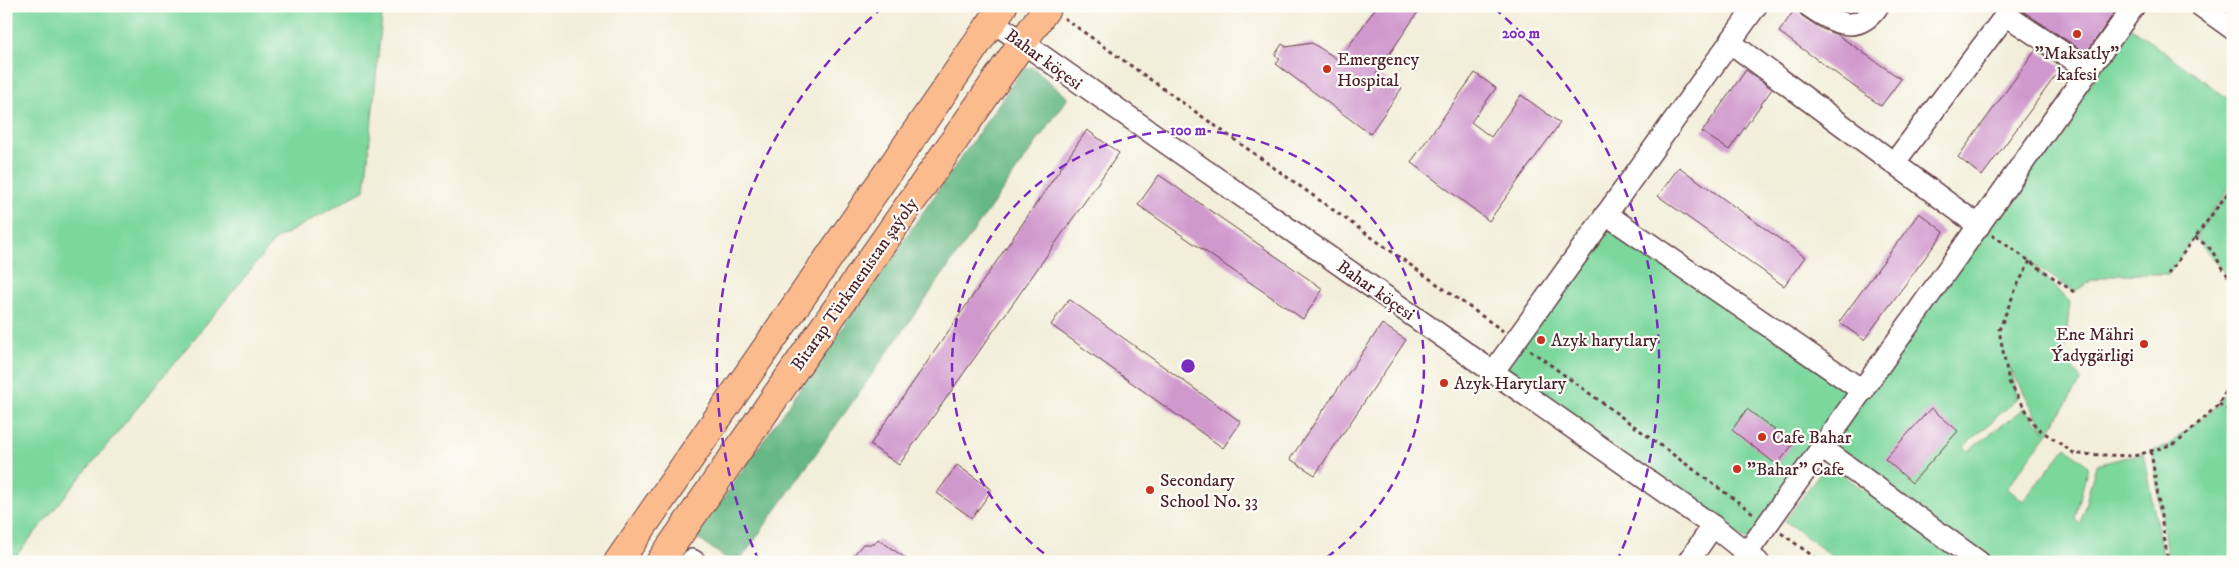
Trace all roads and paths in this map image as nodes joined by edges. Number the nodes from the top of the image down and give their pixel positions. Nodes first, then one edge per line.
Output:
1 (1047, 6) edge
2 (1756, 6) edge
3 (1809, 6) edge
4 (1878, 6) edge
5 (2134, 6) edge
6 (2201, 6) edge
7 (2002, 10) edge
8 (997, 14) edge
9 (2233, 28) edge
10 (1022, 43) junction
11 (1731, 43) junction
12 (2089, 70) junction
13 (1894, 163) junction
14 (2233, 186) edge
15 (1606, 214) junction
16 (1979, 226) junction
17 (2195, 237) junction
18 (2030, 261) junction
19 (2168, 274) dead end
20 (2233, 284) edge
21 (2074, 292) dead end
22 (1516, 340) junction
23 (1494, 372) junction
24 (2233, 375) edge
25 (1863, 390) junction
26 (2219, 404) junction
27 (2233, 414) edge
28 (1822, 448) junction
29 (2151, 451) junction
30 (1769, 524) junction
31 (1713, 526) junction
32 (1752, 557) edge
33 (618, 562) edge
34 (660, 562) edge
35 (1688, 562) edge
36 (1820, 562) edge
37 (1979, 562) edge
38 (2168, 562) edge

1 - 10 main road, Bitarap Türkmenistan şaýoly
1 - 22 path
2 - 11 street
3 - 4 street
5 - 12 street
6 - 9 street
7 - 12 street
7 - 13 street
8 - 10 street, Bahar köçesi
8 - 33 main road, Bitarap Türkmenistan şaýoly
10 - 23 street, Bahar köçesi
10 - 34 main road, Bitarap Türkmenistan şaýoly
11 - 13 street
11 - 15 street
12 - 16 street
13 - 16 street
14 - 17 path
15 - 22 street
15 - 25 street
16 - 18 path
16 - 25 street
17 - 19 path
17 - 20 path
18 - 21 path
18 - 29 path
22 - 23 street
22 - 30 path
23 - 31 street, Bahar köçesi
24 - 26 path
25 - 28 street
26 - 27 path
26 - 29 path
28 - 30 street
28 - 37 street
29 - 38 path
30 - 32 street
30 - 36 path
31 - 32 street, Bahar köçesi
31 - 35 street

